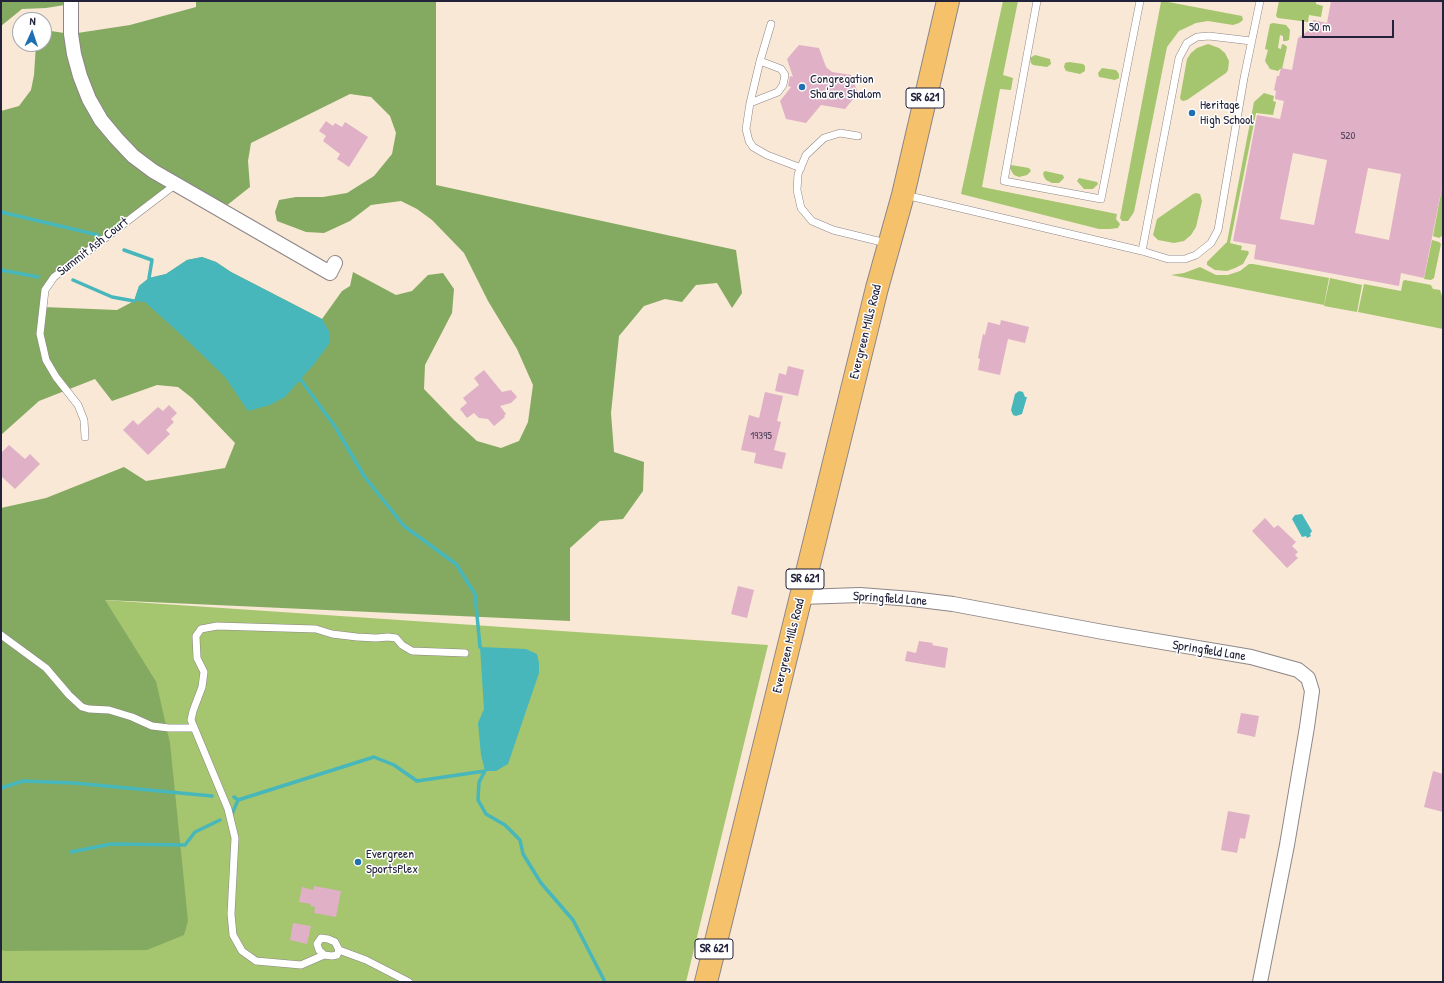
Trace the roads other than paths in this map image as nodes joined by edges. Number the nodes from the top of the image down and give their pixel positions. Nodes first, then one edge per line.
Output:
1 (71, 1) edge
2 (948, 1) edge
3 (1036, 1) edge
4 (1140, 1) edge
5 (1260, 1) edge
6 (771, 24) dead end
7 (1251, 41) junction
8 (760, 62) junction
9 (750, 103) junction
10 (858, 136) dead end
11 (800, 168) junction
12 (176, 184) junction
13 (903, 194) junction
14 (888, 244) junction
15 (1142, 251) junction
16 (335, 263) dead end
17 (86, 437) dead end
18 (801, 598) junction
19 (1, 635) edge
20 (465, 653) dead end
21 (194, 728) junction
22 (340, 950) junction
23 (324, 955) junction
24 (409, 982) edge
25 (706, 982) edge
26 (1260, 982) edge

1 - 12 street
2 - 13 main road, SR 621
3 - 4 lane
5 - 7 lane
6 - 8 lane
7 - 15 lane
7 - 15 lane
8 - 9 lane
8 - 9 lane
9 - 11 lane
10 - 11 lane
11 - 14 lane
12 - 16 street
12 - 17 lane, Summit Ash Court
13 - 14 main road, Evergreen Mills Road / SR 621
13 - 15 lane
14 - 18 main road, Evergreen Mills Road / SR 621
18 - 25 main road, Evergreen Mills Road / SR 621
18 - 26 street, Springfield Lane
19 - 21 lane
20 - 21 lane
21 - 23 lane
22 - 23 lane
22 - 23 lane
22 - 24 lane

